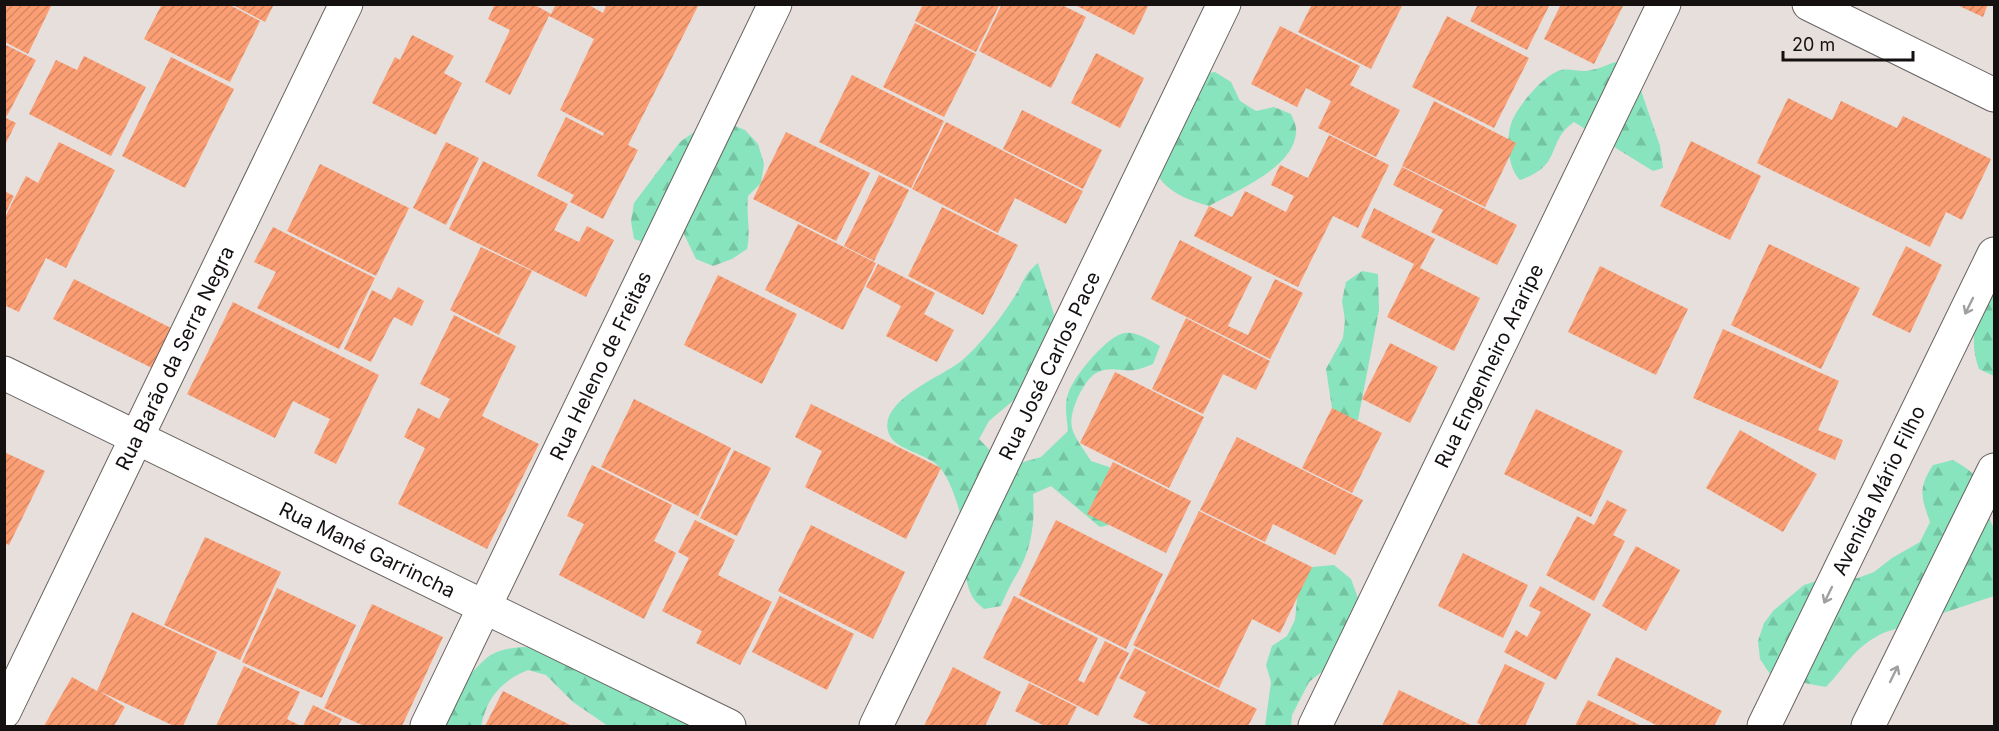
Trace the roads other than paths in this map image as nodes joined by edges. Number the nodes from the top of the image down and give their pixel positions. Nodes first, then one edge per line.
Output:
1 (346, 4) edge
2 (775, 4) edge
3 (1224, 4) edge
4 (1664, 4) edge
5 (1809, 4) edge
6 (1995, 95) edge
7 (1995, 254) edge
8 (4, 373) edge
9 (137, 438) junction
10 (1995, 470) edge
11 (484, 607) junction
12 (4, 712) edge
13 (427, 726) edge
14 (729, 726) edge
15 (876, 726) edge
16 (1315, 726) edge
17 (1764, 726) edge
18 (1868, 726) edge

1 - 9 street, Rua Barão da Serra Negra
2 - 11 street, Rua Heleno de Freitas
3 - 15 street, Rua José Carlos Pace
4 - 16 street, Rua Engenheiro Araripe
5 - 6 street
7 -> 17 street, Avenida Mário Filho
8 - 9 street, Rua Mané Garrincha
9 - 11 street, Rua Mané Garrincha
9 - 12 street, Rua Barão da Serra Negra
18 -> 10 street
11 - 13 street, Rua Heleno de Freitas
11 - 14 street, Rua Mané Garrincha

